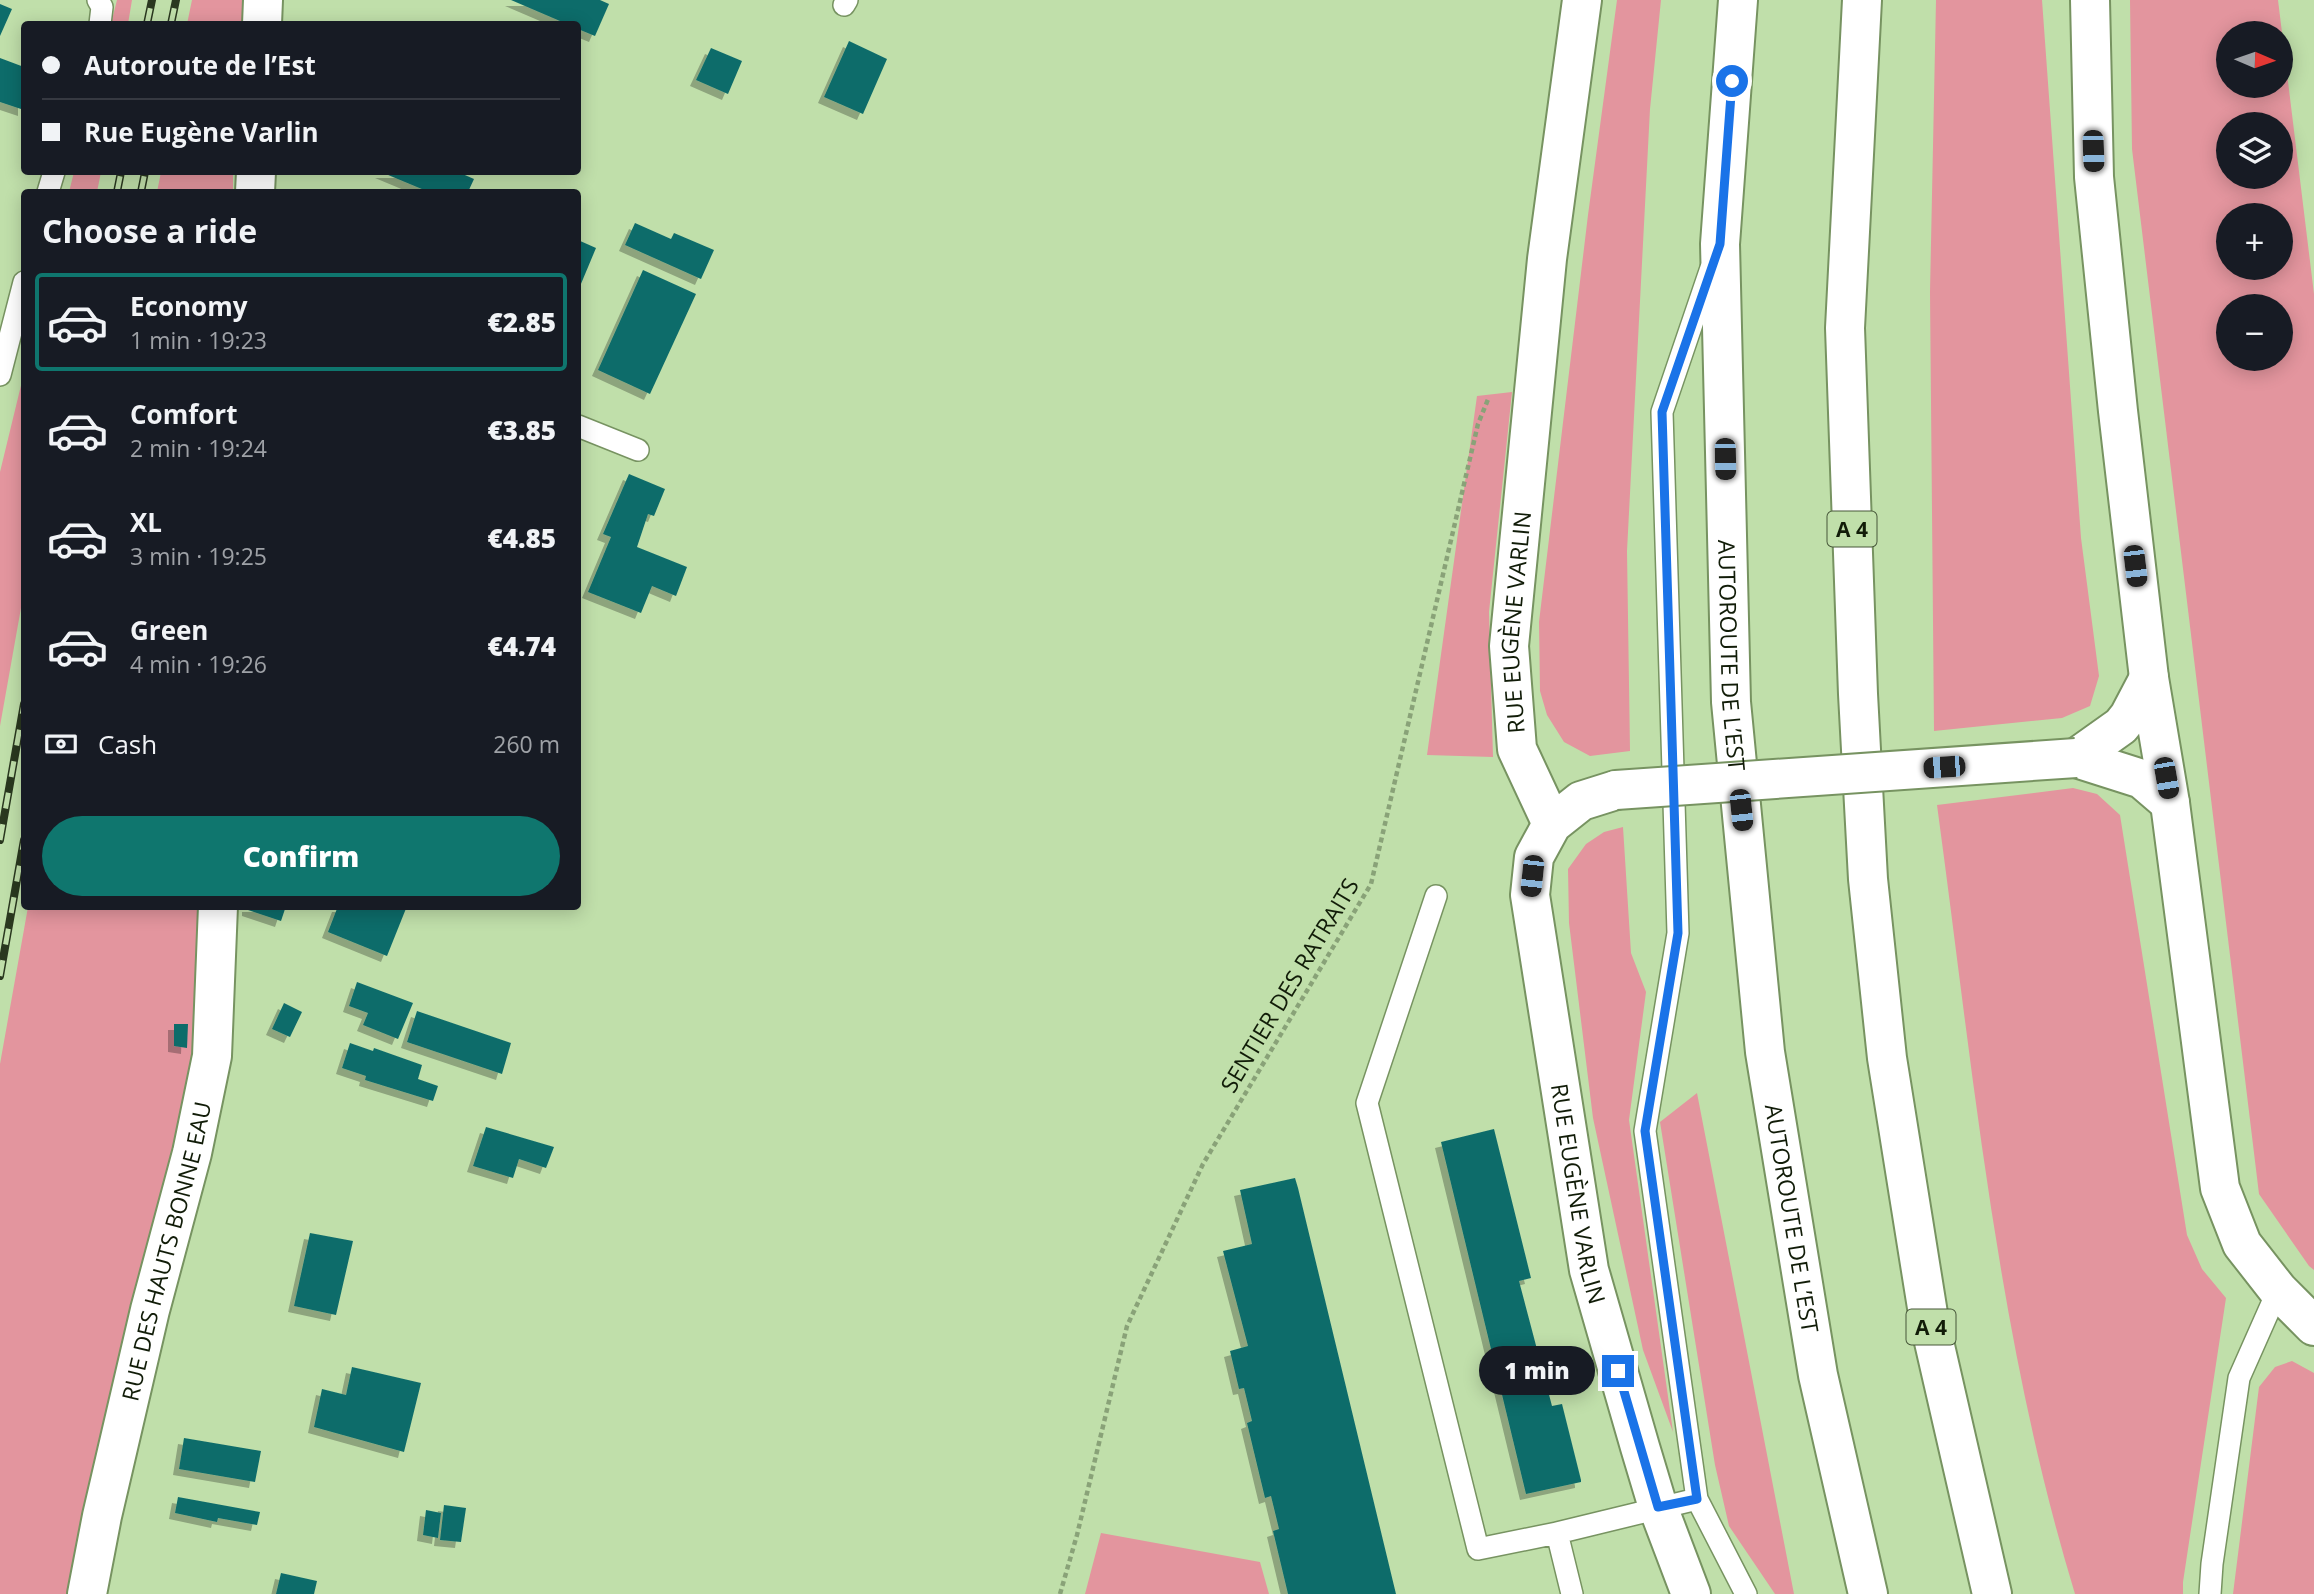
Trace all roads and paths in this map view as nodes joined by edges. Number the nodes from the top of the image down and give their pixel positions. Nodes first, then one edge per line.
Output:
1 (98, 0) edge
2 (263, 0) edge
3 (1583, 0) edge
4 (1738, 0) edge
5 (1862, 0) edge
6 (2090, 0) edge
7 (100, 21) edge
8 (262, 21) edge
9 (1720, 244) junction
10 (21, 294) edge
11 (0, 375) edge
12 (1494, 386) dead end
13 (581, 427) edge
14 (638, 450) dead end
15 (2149, 678) junction
16 (2076, 758) junction
17 (2170, 803) junction
18 (1552, 824) junction
19 (1436, 896) dead end
20 (218, 910) edge
21 (2278, 1290) junction
22 (2314, 1326) edge
23 (1697, 1499) junction
24 (1658, 1507) junction
25 (1557, 1533) junction
26 (87, 1594) edge
27 (1060, 1594) edge
28 (1572, 1594) edge
29 (1691, 1594) edge
30 (1746, 1594) edge
31 (1868, 1594) edge
32 (1992, 1594) edge
33 (2210, 1594) edge

1 - 7 lane
2 - 8 main road
3 - 18 main road, RUE EUGÈNE VARLIN
4 - 9 main road, AUTOROUTE DE L’EST
5 - 32 main road, A 4
6 - 15 main road
9 - 23 lane
9 - 31 main road, AUTOROUTE DE L’EST
10 - 11 lane
12 - 27 path, SENTIER DES RATRAITS
13 - 14 lane
15 - 16 main road
15 - 17 main road
16 - 17 main road
16 - 18 main road, bridge
17 - 21 main road
18 - 24 main road, RUE EUGÈNE VARLIN
19 - 25 lane
20 - 26 main road, RUE DES HAUTS BONNE EAU
21 - 22 main road
21 - 33 lane
23 - 24 lane
23 - 30 lane
24 - 25 lane
24 - 29 main road, RUE EUGÈNE VARLIN
25 - 28 lane

